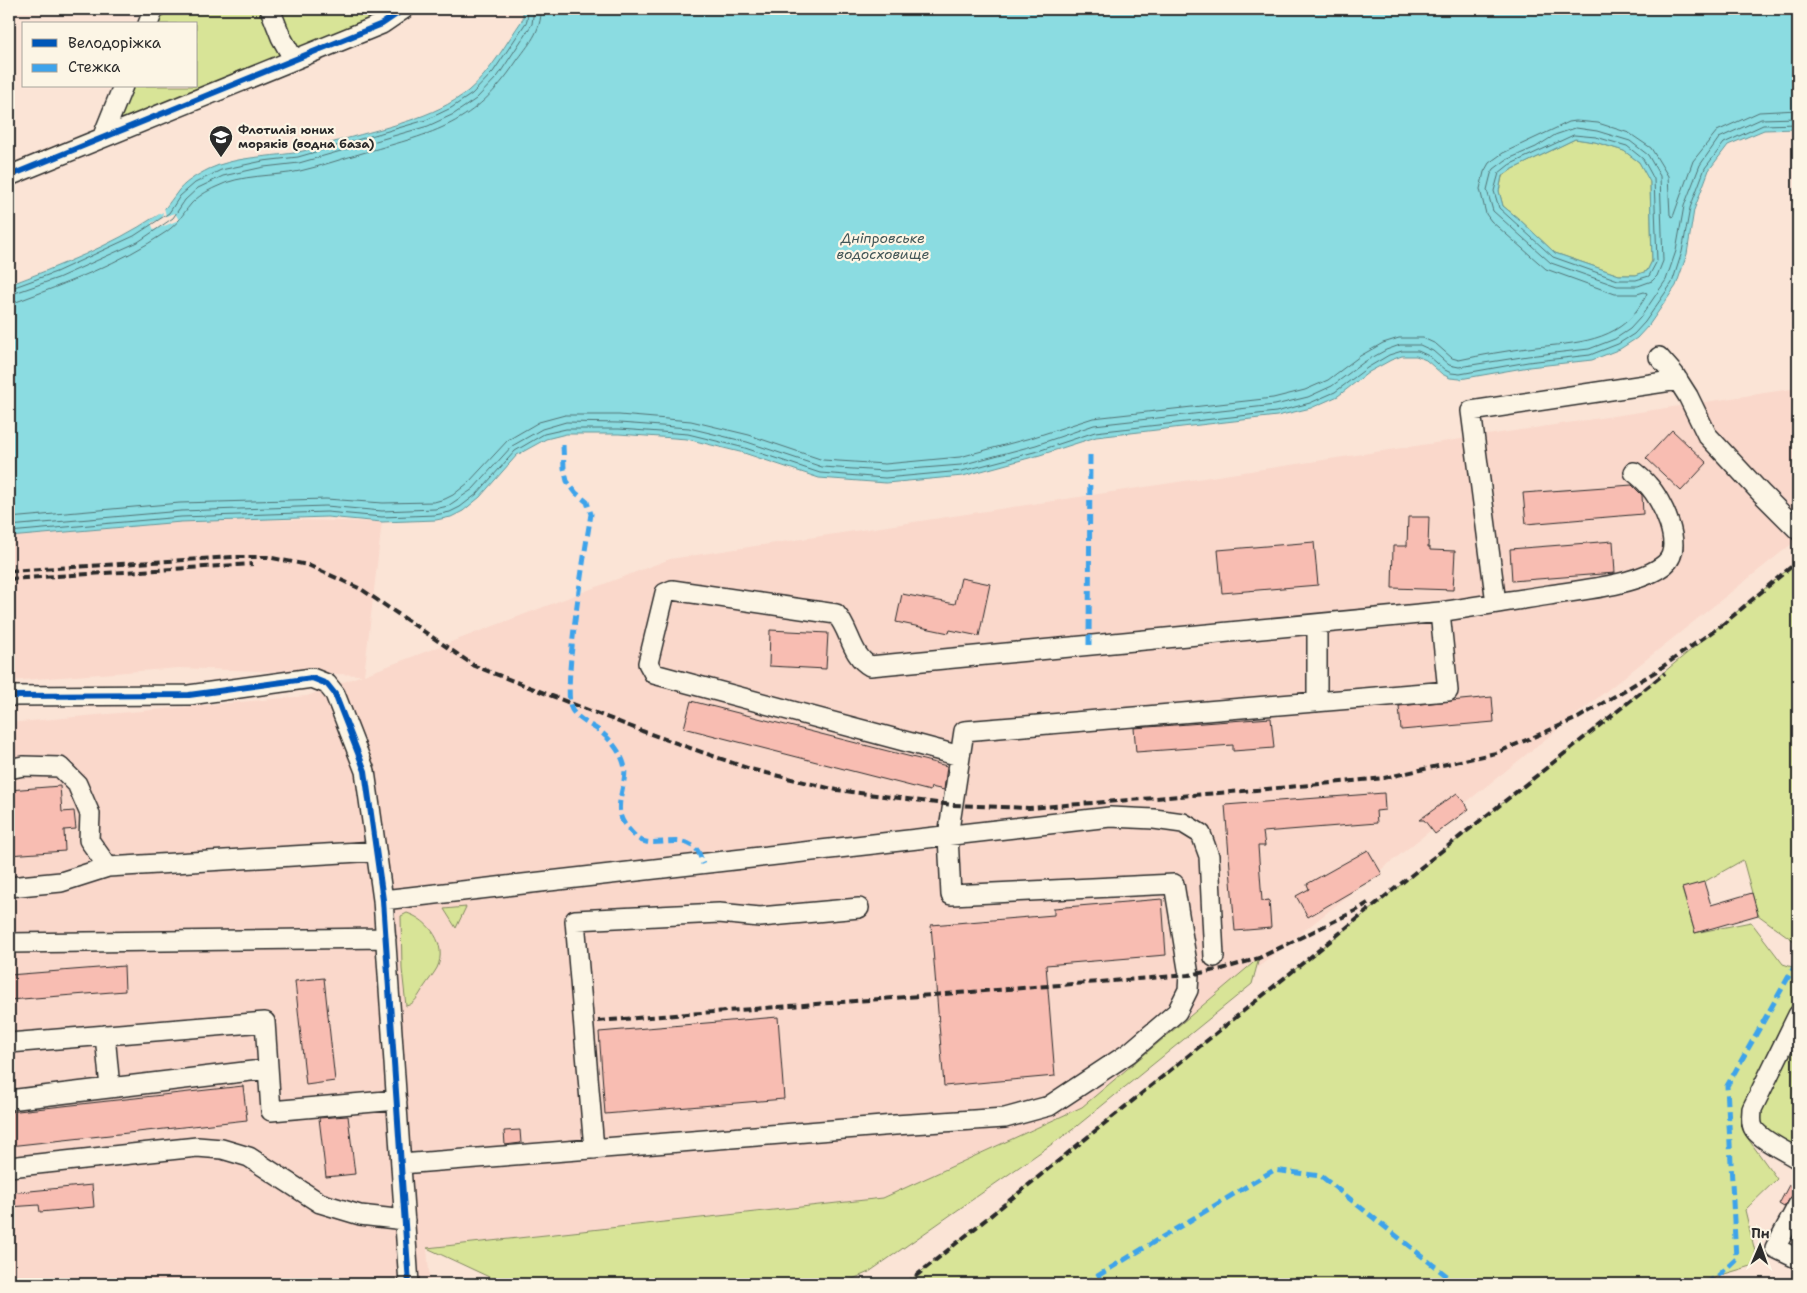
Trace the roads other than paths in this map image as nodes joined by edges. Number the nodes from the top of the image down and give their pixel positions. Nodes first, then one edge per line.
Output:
1 (154, 9) edge
2 (270, 9) edge
3 (404, 9) edge
4 (149, 22) edge
5 (294, 60) junction
6 (122, 88) edge
7 (102, 138) junction
8 (9, 176) edge
9 (1659, 357) dead end
10 (1678, 380) junction
11 (1634, 472) dead end
12 (1798, 530) edge
13 (1496, 603) junction
14 (1440, 612) junction
15 (1318, 624) junction
16 (9, 696) edge
17 (1317, 702) junction
18 (960, 756) junction
19 (9, 769) edge
20 (948, 836) junction
21 (376, 851) junction
22 (108, 867) junction
23 (9, 887) edge
24 (383, 900) junction
25 (860, 908) dead end
26 (386, 938) junction
27 (9, 943) edge
28 (1214, 957) dead end
29 (1798, 1015) edge
30 (105, 1035) junction
31 (9, 1043) edge
32 (268, 1069) junction
33 (110, 1088) junction
34 (9, 1100) edge
35 (397, 1100) junction
36 (594, 1149) junction
37 (1798, 1159) edge
38 (401, 1164) junction
39 (9, 1168) edge
40 (1798, 1205) edge
41 (405, 1220) junction
42 (1798, 1259) edge
43 (409, 1284) edge

1 - 4 street
2 - 5 street
3 - 5 street
5 - 7 street
6 - 7 street
7 - 8 street
9 - 10 street
10 - 12 street
10 - 13 street
11 - 13 street
13 - 14 street
14 - 15 street
14 - 17 street
15 - 17 street
15 - 18 street
16 - 21 street
17 - 18 street
18 - 20 street
19 - 22 street
20 - 24 street
20 - 28 street
20 - 36 street
21 - 22 street
21 - 24 street
22 - 23 street
24 - 26 street
25 - 36 street
26 - 27 street
26 - 35 street
29 - 37 street
30 - 31 street
30 - 32 street
30 - 33 street
32 - 33 street
32 - 35 street
33 - 34 street
35 - 38 street
36 - 38 street
38 - 41 street
39 - 41 street
40 - 42 street
41 - 43 street

